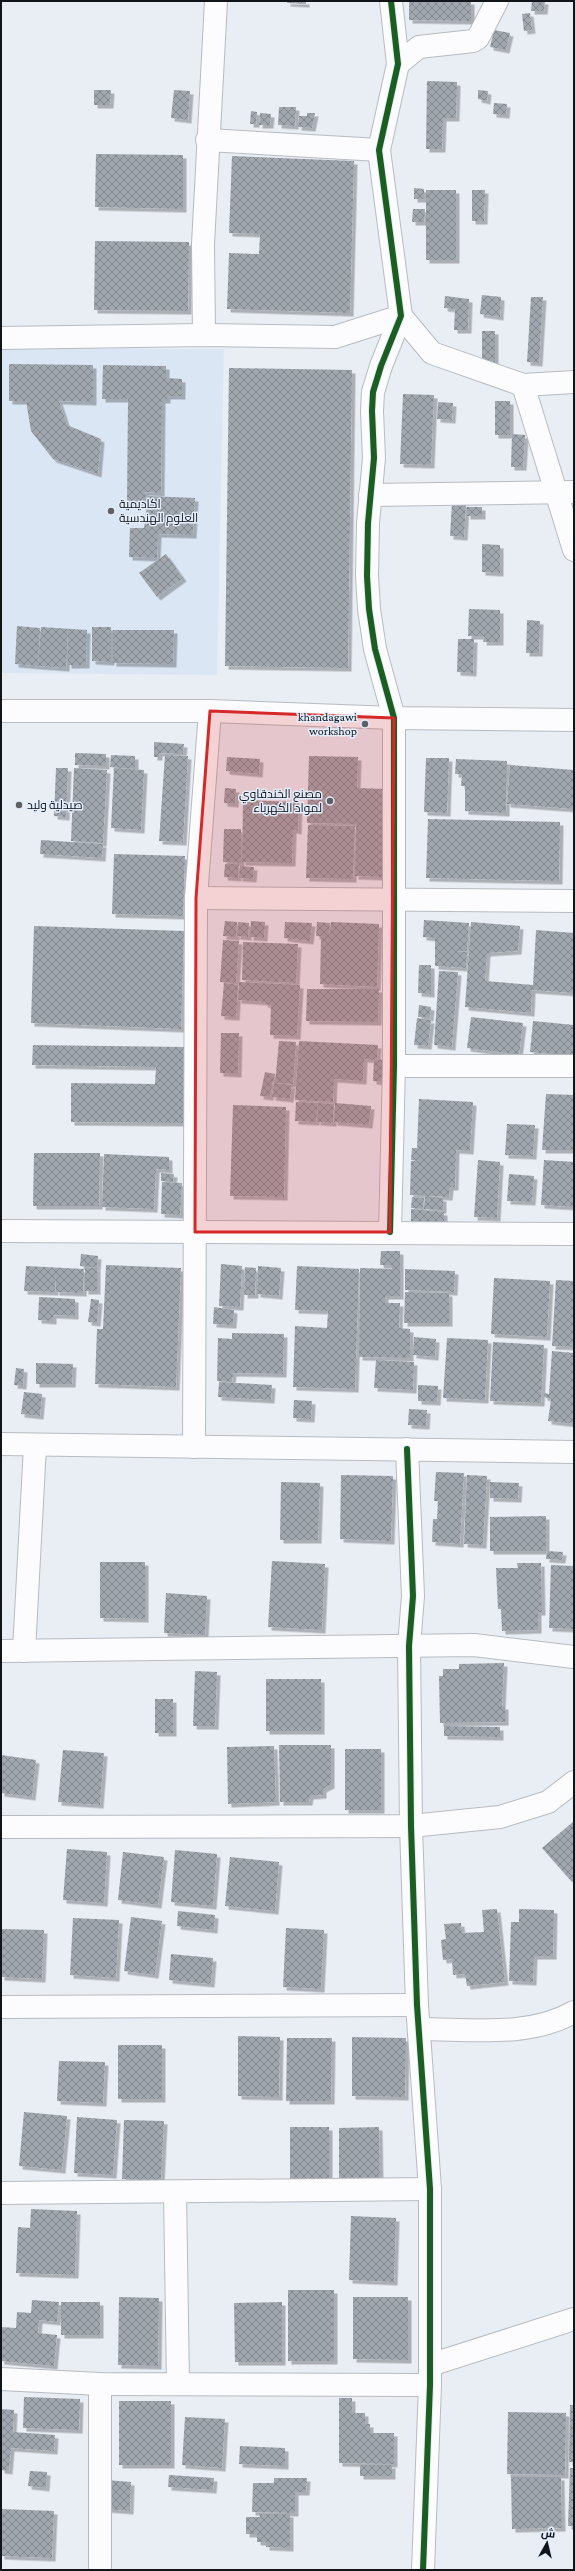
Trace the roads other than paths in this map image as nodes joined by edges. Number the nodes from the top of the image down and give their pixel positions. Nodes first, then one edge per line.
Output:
1 (216, 1) edge
2 (391, 1) edge
3 (497, 1) edge
4 (398, 64) junction
5 (208, 140) junction
6 (379, 150) junction
7 (401, 316) junction
8 (204, 335) junction
9 (1, 338) edge
10 (574, 382) edge
11 (523, 385) junction
12 (566, 493) edge
13 (370, 495) junction
14 (574, 550) edge
15 (1, 711) edge
16 (210, 711) junction
17 (394, 718) junction
18 (574, 720) edge
19 (196, 898) junction
20 (393, 900) junction
21 (574, 901) edge
22 (394, 1066) junction
23 (574, 1066) edge
24 (1, 1231) edge
25 (195, 1232) junction
26 (390, 1232) junction
27 (574, 1234) edge
28 (1, 1444) edge
29 (35, 1446) junction
30 (194, 1447) junction
31 (407, 1449) junction
32 (574, 1452) edge
33 (409, 1646) junction
34 (1, 1651) edge
35 (24, 1651) junction
36 (574, 1657) edge
37 (574, 1782) edge
38 (411, 1826) junction
39 (1, 1827) edge
40 (417, 2005) junction
41 (1, 2007) edge
42 (574, 2012) edge
43 (419, 2029) junction
44 (430, 2189) junction
45 (175, 2192) junction
46 (1, 2193) edge
47 (574, 2319) edge
48 (430, 2375) junction
49 (1, 2380) edge
50 (100, 2384) junction
51 (178, 2384) junction
52 (100, 2570) edge
53 (423, 2570) edge

1 - 5 street
2 - 4 street
3 - 4 street
4 - 6 street
5 - 6 street
5 - 8 street
6 - 7 street
7 - 8 street
7 - 11 street
7 - 13 street
8 - 9 street
10 - 11 street
11 - 12 street
12 - 13 street
12 - 14 street
13 - 17 street
15 - 16 street
16 - 17 street
16 - 19 street
17 - 18 street
17 - 20 street
19 - 20 street
19 - 25 street
20 - 21 street
20 - 22 street
22 - 23 street
22 - 26 street
24 - 25 street
25 - 26 street
25 - 30 street
26 - 27 street
28 - 29 street
29 - 30 street
29 - 35 street
30 - 31 street
31 - 32 street
31 - 33 street
33 - 35 street
33 - 36 street
33 - 38 street
34 - 35 street
37 - 38 street
38 - 39 street
38 - 40 street
40 - 41 street
40 - 43 street
42 - 43 street
43 - 44 street
44 - 45 street
44 - 48 street
45 - 46 street
45 - 51 street
47 - 48 street
48 - 51 street
48 - 53 street
49 - 50 street
50 - 51 street
50 - 52 street

